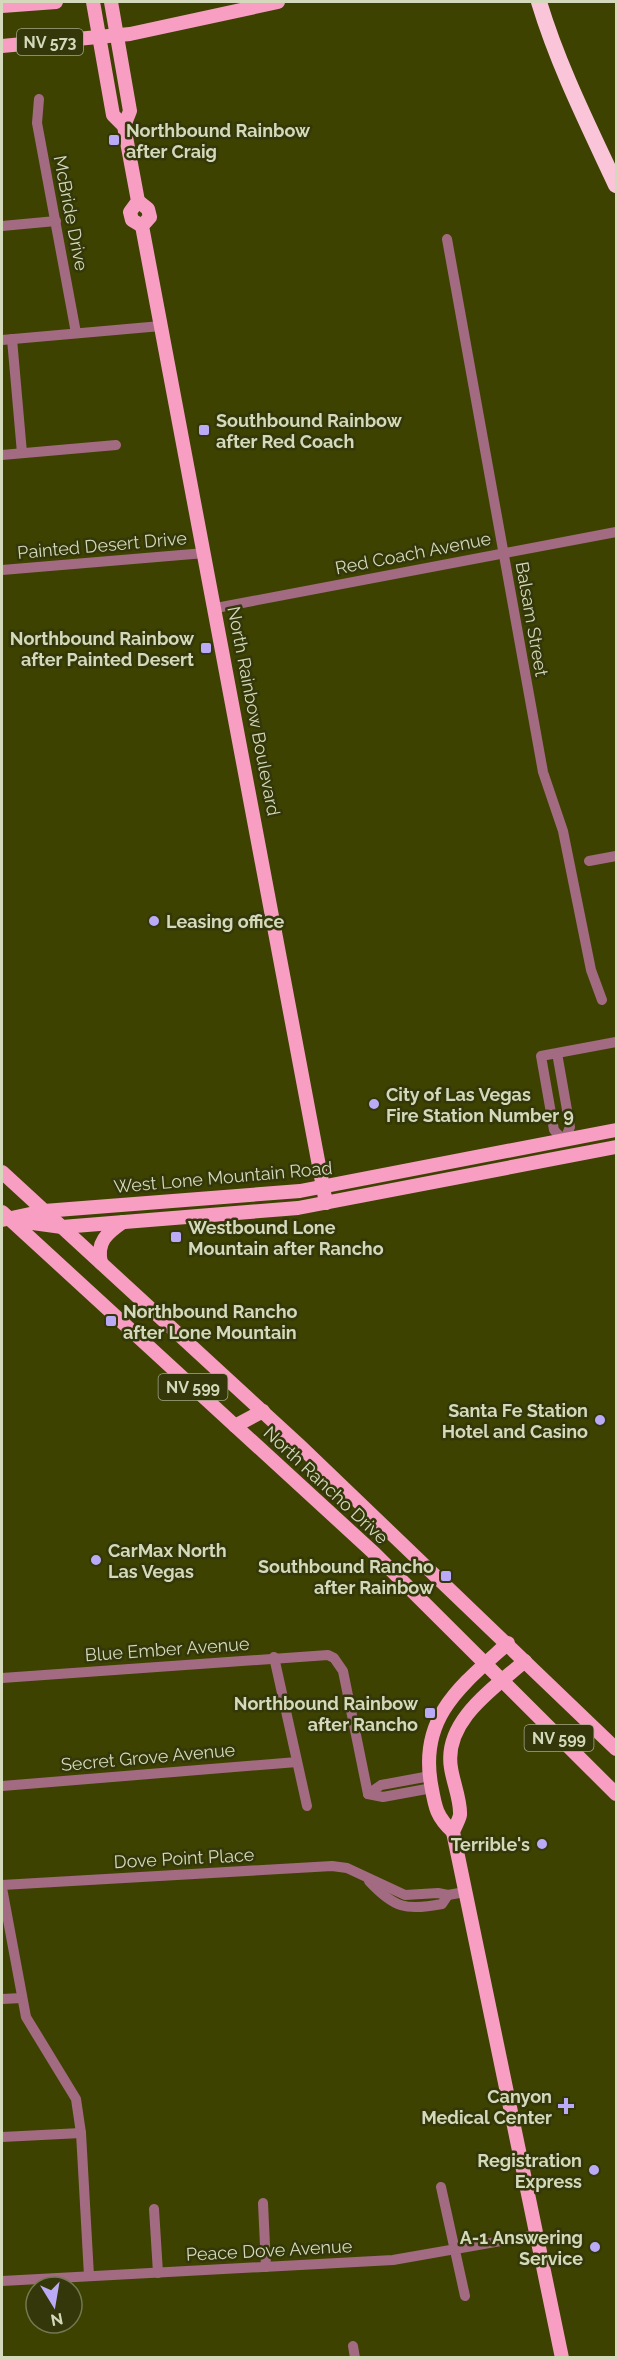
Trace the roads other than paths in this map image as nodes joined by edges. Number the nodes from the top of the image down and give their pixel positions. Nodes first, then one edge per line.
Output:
1 (56, 2) edge
2 (93, 2) edge
3 (111, 2) edge
4 (278, 2) edge
5 (539, 2) edge
6 (550, 2) edge
7 (2, 6) edge
8 (117, 36) junction
9 (99, 38) junction
10 (2, 46) edge
11 (560, 58) junction
12 (39, 99) dead end
13 (124, 126) junction
14 (616, 185) edge
15 (56, 221) junction
16 (2, 225) edge
17 (447, 239) dead end
18 (161, 326) junction
19 (76, 333) junction
20 (7, 340) edge
21 (116, 445) dead end
22 (22, 453) junction
23 (2, 455) edge
24 (616, 532) edge
25 (206, 553) junction
26 (504, 553) junction
27 (2, 570) edge
28 (216, 608) junction
29 (616, 856) edge
30 (589, 861) dead end
31 (602, 1000) dead end
32 (616, 1042) edge
33 (557, 1053) junction
34 (616, 1130) edge
35 (564, 1141) junction
36 (530, 1147) junction
37 (616, 1147) edge
38 (485, 1156) junction
39 (567, 1157) junction
40 (471, 1159) junction
41 (533, 1163) junction
42 (412, 1171) junction
43 (2, 1172) edge
44 (488, 1172) junction
45 (474, 1175) junction
46 (389, 1176) junction
47 (414, 1187) junction
48 (323, 1188) junction
49 (392, 1191) junction
50 (326, 1203) junction
51 (44, 1211) junction
52 (4, 1217) edge
53 (123, 1222) junction
54 (62, 1227) junction
55 (101, 1263) junction
56 (263, 1412) junction
57 (235, 1426) junction
58 (508, 1643) junction
59 (274, 1657) junction
60 (525, 1661) junction
61 (485, 1664) junction
62 (2, 1678) edge
63 (502, 1681) junction
64 (616, 1749) edge
65 (297, 1762) junction
66 (431, 1782) junction
67 (2, 1786) edge
68 (616, 1794) edge
69 (307, 1806) dead end
70 (453, 1832) junction
71 (2, 1887) edge
72 (465, 1892) junction
73 (22, 1998) junction
74 (2, 1999) edge
75 (81, 2133) junction
76 (2, 2137) edge
77 (441, 2187) dead end
78 (263, 2203) dead end
79 (154, 2209) dead end
80 (536, 2235) junction
81 (455, 2249) junction
82 (267, 2267) junction
83 (158, 2273) junction
84 (89, 2276) junction
85 (2, 2281) edge
86 (465, 2296) dead end
87 (562, 2358) edge

1 - 7 main road, NV 573
2 - 9 main road, North Rainbow Boulevard
3 - 8 main road, North Rainbow Boulevard
4 - 8 main road, NV 573
5 - 11 highway
6 - 11 highway
8 - 9 main road, NV 573
8 - 13 main road, North Rainbow Boulevard
9 - 10 main road, NV 573
9 - 13 main road, North Rainbow Boulevard
11 - 14 highway
12 - 15 street, McBride Drive
13 - 18 main road, North Rainbow Boulevard
15 - 16 street
15 - 19 street, McBride Drive
17 - 26 street, Balsam Street
18 - 19 street
18 - 25 main road, North Rainbow Boulevard
19 - 20 street
20 - 22 street
21 - 22 street
22 - 23 street
24 - 26 street, Red Coach Avenue
25 - 27 street, Painted Desert Drive
25 - 28 main road, North Rainbow Boulevard
26 - 28 street, Red Coach Avenue
26 - 31 street, Balsam Street
28 - 48 main road, North Rainbow Boulevard
29 - 30 street
32 - 33 street
33 - 35 street
33 - 35 street
34 - 35 main road, West Lone Mountain Road
35 - 36 main road, West Lone Mountain Road
35 - 39 main road
36 - 38 main road, West Lone Mountain Road
36 - 41 main road
37 - 39 main road, West Lone Mountain Road
38 - 40 main road, West Lone Mountain Road
38 - 44 main road
39 - 41 main road, West Lone Mountain Road
40 - 42 main road, West Lone Mountain Road
40 - 45 main road
41 - 44 main road, West Lone Mountain Road
42 - 46 main road, West Lone Mountain Road
42 - 47 main road
43 - 51 main road, North Rancho Drive / NV 599
44 - 45 main road, West Lone Mountain Road
45 - 47 main road, West Lone Mountain Road
46 - 48 main road, West Lone Mountain Road
46 - 49 main road
47 - 49 main road, West Lone Mountain Road
48 - 50 main road, North Rainbow Boulevard
48 - 51 main road, West Lone Mountain Road
49 - 50 main road, West Lone Mountain Road
50 - 53 main road, West Lone Mountain Road
51 - 52 main road, West Lone Mountain Road
51 - 54 main road, North Rancho Drive / NV 599
52 - 54 main road, West Lone Mountain Road
52 - 57 main road, North Rancho Drive / NV 599
53 - 54 main road, West Lone Mountain Road
53 - 55 main road
54 - 55 main road, North Rancho Drive / NV 599
55 - 56 main road, North Rancho Drive / NV 599
56 - 57 main road
56 - 58 main road, North Rancho Drive / NV 599
57 - 61 main road, North Rancho Drive / NV 599
58 - 60 main road, North Rancho Drive / NV 599
58 - 61 main road
59 - 62 street, Blue Ember Avenue
59 - 65 street
59 - 66 street, Blue Ember Avenue
60 - 63 main road
60 - 64 main road, North Rancho Drive / NV 599
61 - 63 main road, North Rancho Drive / NV 599
61 - 66 main road
63 - 68 main road, North Rancho Drive / NV 599
63 - 70 main road
65 - 67 street, Secret Grove Avenue
65 - 69 street
66 - 70 main road
70 - 72 main road
71 - 72 street, Dove Point Place
71 - 73 street
72 - 80 main road
73 - 74 street
73 - 75 street
75 - 76 street
75 - 84 street
77 - 81 street
78 - 82 street
79 - 83 street
80 - 81 street, Peace Dove Avenue
80 - 87 main road
81 - 82 street, Peace Dove Avenue
81 - 86 street
82 - 83 street, Peace Dove Avenue
83 - 84 street, Peace Dove Avenue
84 - 85 street, Peace Dove Avenue

